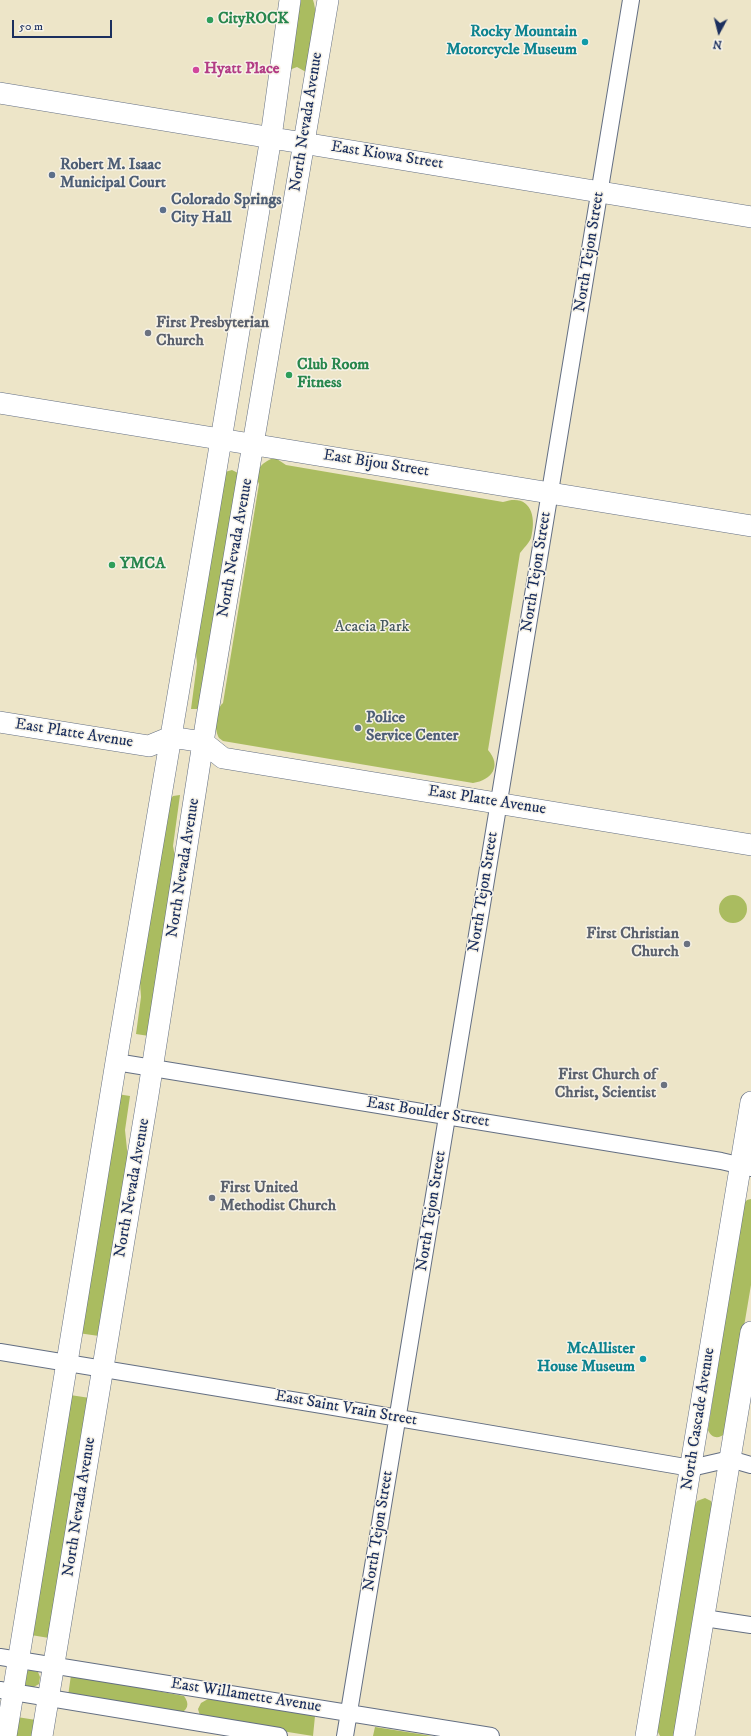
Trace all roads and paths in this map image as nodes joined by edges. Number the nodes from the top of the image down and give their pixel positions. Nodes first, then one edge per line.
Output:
1 (290, 0) edge
2 (328, 0) edge
3 (631, 0) edge
4 (0, 93) edge
5 (270, 137) junction
6 (304, 142) junction
7 (600, 192) junction
8 (751, 217) edge
9 (0, 403) edge
10 (221, 440) junction
11 (253, 445) junction
12 (550, 493) junction
13 (751, 526) edge
14 (0, 722) edge
15 (171, 737) junction
16 (203, 742) junction
17 (149, 746) junction
18 (223, 758) junction
19 (167, 763) junction
20 (199, 768) junction
21 (499, 803) junction
22 (751, 845) edge
23 (116, 1062) junction
24 (153, 1068) junction
25 (751, 1102) edge
26 (447, 1116) junction
27 (746, 1166) edge
28 (751, 1332) edge
29 (0, 1352) edge
30 (67, 1363) junction
31 (102, 1368) junction
32 (398, 1418) junction
33 (730, 1460) junction
34 (751, 1465) edge
35 (691, 1468) junction
36 (704, 1618) junction
37 (751, 1625) edge
38 (9, 1658) edge
39 (54, 1666) junction
40 (6, 1691) edge
41 (48, 1698) junction
42 (349, 1712) junction
43 (6, 1736) edge
44 (42, 1736) edge
45 (279, 1736) edge
46 (345, 1736) edge
47 (491, 1736) edge
48 (646, 1736) edge
49 (684, 1736) edge

1 - 5 main road, North Nevada Avenue
2 - 6 main road, North Nevada Avenue
3 - 7 street, North Tejon Street
4 - 5 main road, East Kiowa Street
5 - 6 main road, East Kiowa Street
5 - 10 main road, North Nevada Avenue
6 - 7 main road, East Kiowa Street
6 - 11 main road, North Nevada Avenue
7 - 8 main road, East Kiowa Street
7 - 12 street, North Tejon Street
9 - 10 main road, East Bijou Street
10 - 11 main road, East Bijou Street
10 - 15 main road, North Nevada Avenue
11 - 12 main road, East Bijou Street
11 - 16 main road, North Nevada Avenue
12 - 13 main road, East Bijou Street
12 - 21 street, North Tejon Street
14 - 17 main road, East Platte Avenue
15 - 16 main road, East Platte Avenue
15 - 17 main road, East Platte Avenue
15 - 19 main road, North Nevada Avenue
16 - 18 main road, East Platte Avenue
16 - 20 main road, North Nevada Avenue
17 - 19 main road, East Platte Avenue
18 - 20 main road
18 - 21 main road, East Platte Avenue
19 - 20 main road
19 - 23 main road, North Nevada Avenue
20 - 24 main road, North Nevada Avenue
21 - 22 main road, East Platte Avenue
21 - 26 street, North Tejon Street
23 - 24 street, East Boulder Street
23 - 30 main road, North Nevada Avenue
24 - 26 street, East Boulder Street
24 - 31 main road, North Nevada Avenue
25 - 27 main road, North Cascade Avenue
26 - 27 street, East Boulder Street
26 - 32 street, North Tejon Street
27 - 35 main road, North Cascade Avenue
28 - 33 main road
29 - 30 street, East Saint Vrain Street
30 - 31 street, East Saint Vrain Street
30 - 38 main road, North Nevada Avenue
31 - 32 street, East Saint Vrain Street
31 - 39 main road, North Nevada Avenue
32 - 35 street, East Saint Vrain Street
32 - 42 street, North Tejon Street
33 - 34 street
33 - 35 street
33 - 36 main road
35 - 48 main road, North Cascade Avenue
36 - 37 street
36 - 49 main road
38 - 39 street, East Willamette Avenue
38 - 40 main road, North Nevada Avenue
39 - 41 main road, North Nevada Avenue
39 - 42 street, East Willamette Avenue
40 - 41 street
40 - 43 main road, North Nevada Avenue
41 - 44 main road, North Nevada Avenue
41 - 45 street
42 - 46 street, North Tejon Street
42 - 47 street, East Willamette Avenue

